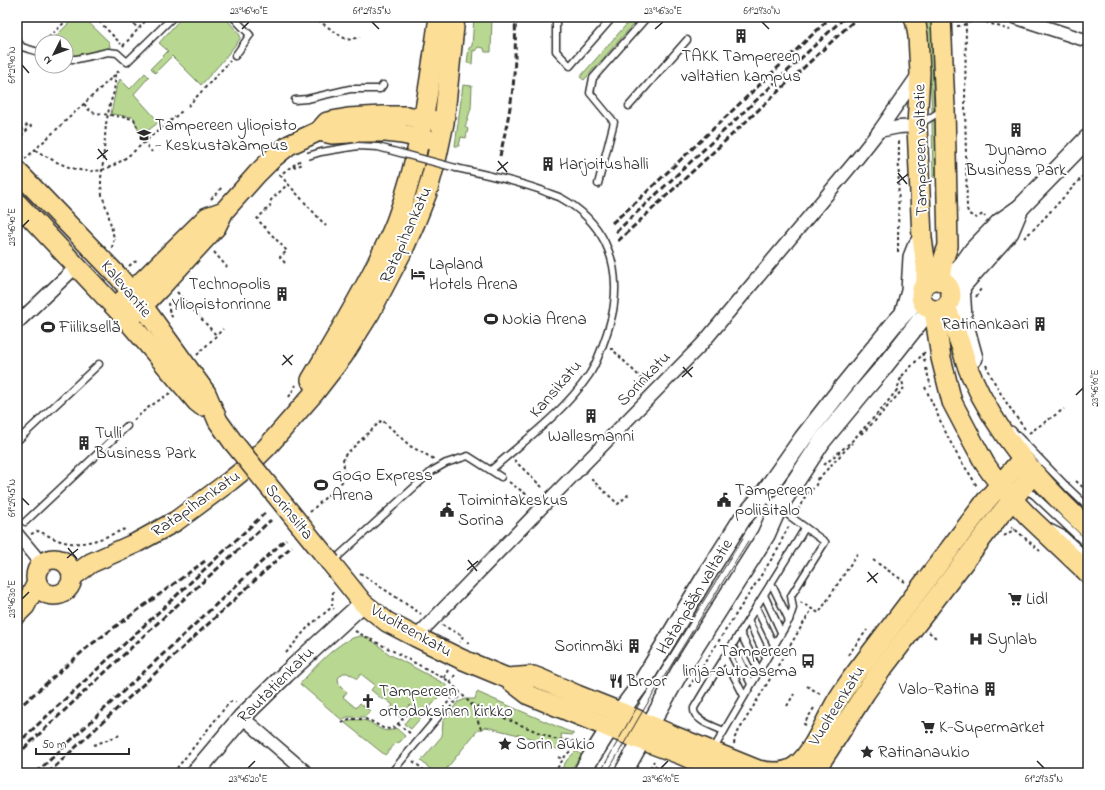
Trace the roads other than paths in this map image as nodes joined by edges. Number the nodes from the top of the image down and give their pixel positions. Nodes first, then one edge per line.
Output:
1 (173, 17) edge
2 (233, 17) edge
3 (439, 17) edge
4 (455, 17) edge
5 (556, 17) edge
6 (613, 17) edge
7 (647, 17) edge
8 (914, 17) edge
9 (941, 17) edge
10 (1014, 17) edge
11 (687, 40) dead end
12 (1088, 41) edge
13 (17, 42) edge
14 (34, 51) edge
15 (235, 56) road end
16 (74, 59) edge
17 (920, 74) junction
18 (383, 85) dead end
19 (295, 100) dead end
20 (629, 106) dead end
21 (945, 108) junction
22 (424, 119) junction
23 (444, 123) junction
24 (908, 127) junction
25 (319, 131) junction
26 (879, 131) junction
27 (420, 138) junction
28 (1088, 138) edge
29 (440, 142) junction
30 (308, 156) dead end
31 (21, 165) edge
32 (598, 184) dead end
33 (17, 203) edge
34 (922, 238) junction
35 (78, 266) junction
36 (940, 295) junction
37 (137, 299) junction
38 (116, 307) junction
39 (903, 314) junction
40 (128, 320) junction
41 (17, 323) edge
42 (99, 364) dead end
43 (971, 375) junction
44 (981, 397) junction
45 (1001, 418) dead end
46 (218, 421) junction
47 (1006, 424) dead end
48 (287, 425) junction
49 (127, 426) road end
50 (17, 441) edge
51 (233, 442) joint
52 (1028, 466) junction
53 (491, 470) junction
54 (501, 477) road end
55 (1001, 492) junction
56 (762, 496) junction
57 (1088, 507) edge
58 (778, 508) junction
59 (1029, 517) junction
60 (26, 522) dead end
61 (805, 528) junction
62 (1088, 528) edge
63 (20, 537) edge
64 (1088, 546) edge
65 (1088, 557) edge
66 (331, 563) junction
67 (42, 564) junction
68 (69, 570) junction
69 (1088, 573) edge
70 (771, 584) junction
71 (42, 588) junction
72 (764, 595) junction
73 (363, 603) junction
74 (756, 607) junction
75 (21, 610) edge
76 (748, 620) junction
77 (789, 620) junction
78 (740, 632) junction
79 (781, 632) junction
80 (416, 637) junction
81 (732, 645) junction
82 (774, 645) junction
83 (724, 657) junction
84 (766, 658) junction
85 (759, 671) junction
86 (507, 678) junction
87 (751, 684) junction
88 (744, 696) junction
89 (620, 712) junction
90 (242, 717) junction
91 (438, 717) road end
92 (610, 728) junction
93 (724, 732) junction
94 (645, 733) junction
95 (708, 758) junction
96 (195, 773) edge
97 (308, 773) edge
98 (391, 773) edge
99 (582, 773) edge
100 (623, 773) edge
101 (722, 773) edge
102 (813, 773) edge

1 - 16 lane
2 - 15 lane
3 - 22 main road, Ratapihankatu
4 - 23 main road, Ratapihankatu
5 - 6 lane
7 - 32 lane
8 - 17 main road, Tampereen valtatie
9 - 21 main road, Tampereen valtatie
10 - 12 street
11 - 20 lane
13 - 14 lane
17 - 24 main road, Tampereen valtatie
17 - 26 street, Sorinkatu
18 - 19 lane
21 - 24 lane
21 - 36 main road, Tampereen valtatie
22 - 23 main road
22 - 25 main road
22 - 27 main road, Ratapihankatu
23 - 29 main road, Ratapihankatu
24 - 26 street
24 - 34 main road, Tampereen valtatie
25 - 27 main road
25 - 37 main road
26 - 80 street, Sorinkatu
27 - 29 main road
27 - 48 main road, Ratapihankatu
28 - 36 main road, Hatanpään valtatie
29 - 48 main road, Ratapihankatu
30 - 53 lane, Kansikatu, bridge
31 - 37 main road, Kalevantie
33 - 35 main road, Kalevantie
34 - 36 main road, Tampereen valtatie
34 - 39 main road
35 - 38 main road, Kalevantie
35 - 41 street
36 - 39 main road, Hatanpään valtatie
36 - 43 main road, Tampereen valtatie
36 - 43 main road
36 - 55 main road, Tampereen valtatie
36 - 58 main road, Hatanpään valtatie
37 - 38 main road
37 - 40 main road
37 - 46 main road, Kalevantie
38 - 40 main road, Kalevantie
39 - 56 main road, Hatanpään valtatie
40 - 46 main road, Kalevantie
42 - 50 lane
43 - 44 main road, Tampereen valtatie
44 - 45 lane
44 - 52 main road, Tampereen valtatie
46 - 51 main road, Kalevantie
47 - 57 lane
48 - 68 main road, Ratapihankatu
49 - 60 lane
51 - 66 main road, Sorinsilta, bridge
52 - 55 main road, Vuolteenkatu
52 - 62 main road, Tampereen valtatie
53 - 54 lane
53 - 66 lane
55 - 59 main road, Tampereen valtatie
55 - 64 lane
55 - 95 main road, Vuolteenkatu
55 - 102 main road, Vuolteenkatu
56 - 58 lane
56 - 89 main road, Hatanpään valtatie
58 - 61 lane
58 - 94 main road, Hatanpään valtatie
59 - 65 lane
59 - 69 main road, Tampereen valtatie
61 - 70 lane
61 - 77 lane
63 - 67 street
66 - 73 main road, Vuolteenkatu
67 - 68 main road
67 - 71 main road
68 - 71 main road
70 - 72 lane
70 - 77 lane
71 - 75 main road
72 - 74 lane
72 - 79 lane
73 - 80 main road, Vuolteenkatu
73 - 90 main road, Rautatienkatu
74 - 76 lane
74 - 82 lane
76 - 78 lane
76 - 84 lane
77 - 79 lane
78 - 81 lane
78 - 85 lane
79 - 82 lane
80 - 86 main road, Vuolteenkatu
81 - 83 lane
81 - 87 lane
82 - 84 lane
83 - 88 lane
83 - 93 lane
84 - 85 lane
85 - 87 lane
86 - 89 main road, Vuolteenkatu
86 - 92 main road, Vuolteenkatu
87 - 88 lane
88 - 93 lane
89 - 92 main road, Hatanpään valtatie
89 - 94 main road, Vuolteenkatu
90 - 96 main road, Rautatienkatu
90 - 97 street
91 - 98 lane
92 - 94 main road, Vuolteenkatu
92 - 99 main road, Hatanpään valtatie
93 - 95 lane
94 - 95 main road, Vuolteenkatu
94 - 100 main road, Hatanpään valtatie
95 - 101 main road, Vuolteenkatu

